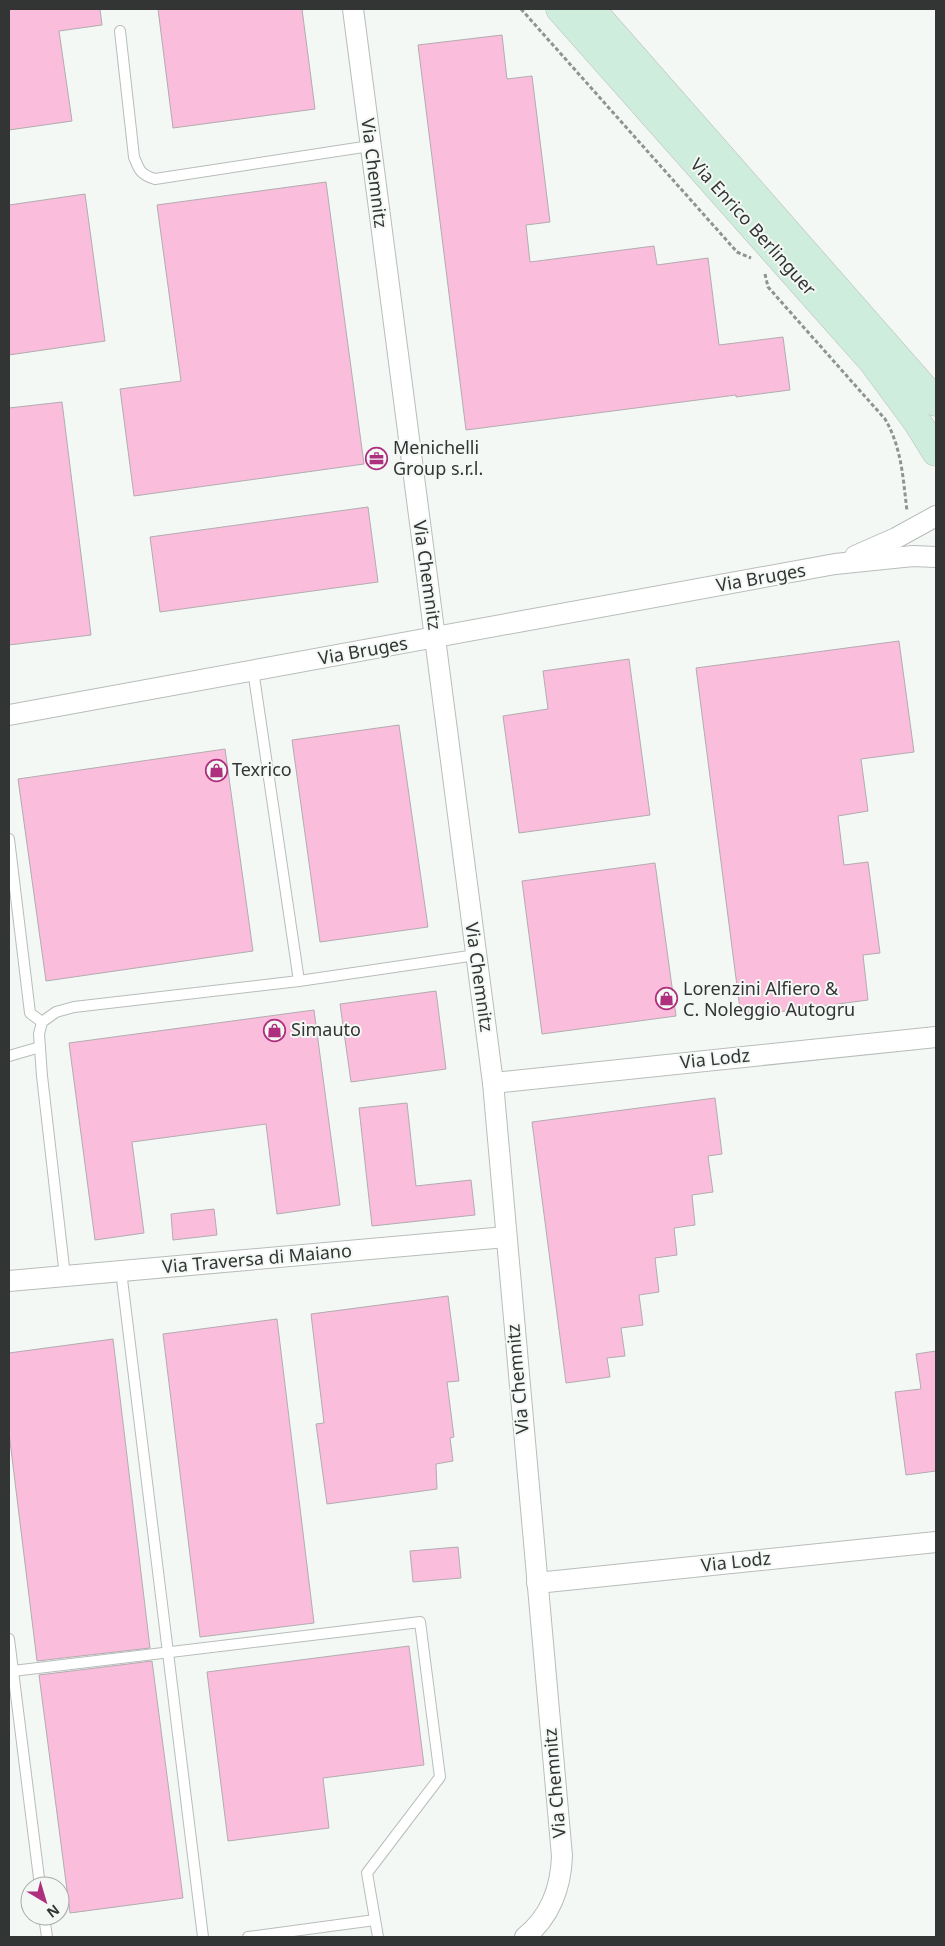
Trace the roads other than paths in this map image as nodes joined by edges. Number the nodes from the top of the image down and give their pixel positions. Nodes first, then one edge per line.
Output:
1 (353, 9) edge
2 (560, 9) edge
3 (591, 9) edge
4 (120, 31) dead end
5 (370, 146) junction
6 (936, 402) edge
7 (936, 452) edge
8 (936, 516) edge
9 (936, 557) edge
10 (835, 564) junction
11 (435, 638) junction
12 (253, 670) junction
13 (9, 715) edge
14 (9, 839) edge
15 (476, 955) junction
16 (299, 981) junction
17 (42, 1022) junction
18 (936, 1037) edge
19 (40, 1047) junction
20 (9, 1056) edge
21 (493, 1083) junction
22 (506, 1237) junction
23 (121, 1271) junction
24 (65, 1276) junction
25 (9, 1281) edge
26 (936, 1542) edge
27 (537, 1583) junction
28 (9, 1639) edge
29 (168, 1652) junction
30 (13, 1671) junction
31 (39, 1876) edge
32 (375, 1920) junction
33 (203, 1937) edge
34 (248, 1937) edge
35 (378, 1937) edge
36 (525, 1937) edge

1 - 5 street, Via Chemnitz
2 - 7 main road, Via Enrico Berlinguer
3 - 6 main road, Via Enrico Berlinguer
4 - 5 lane
5 - 11 street, Via Chemnitz
8 - 10 street, Via Bruges
9 - 10 street, Via Bruges
10 - 11 street, Via Bruges
11 - 12 street, Via Bruges
11 - 15 street, Via Chemnitz
12 - 13 street, Via Bruges
12 - 16 lane
14 - 17 lane
15 - 16 lane
15 - 21 street, Via Chemnitz
16 - 17 lane
17 - 19 lane
18 - 21 street, Via Lodz
19 - 20 lane
19 - 24 lane
21 - 22 street, Via Chemnitz
22 - 23 street, Via Traversa di Maiano
22 - 27 street, Via Chemnitz
23 - 24 street, Via Traversa di Maiano
23 - 29 lane
24 - 25 street, Via Traversa di Maiano
26 - 27 street, Via Lodz
27 - 36 street, Via Chemnitz
28 - 30 lane
29 - 30 lane
29 - 32 lane
29 - 33 lane
30 - 31 lane
32 - 34 lane
32 - 35 lane

